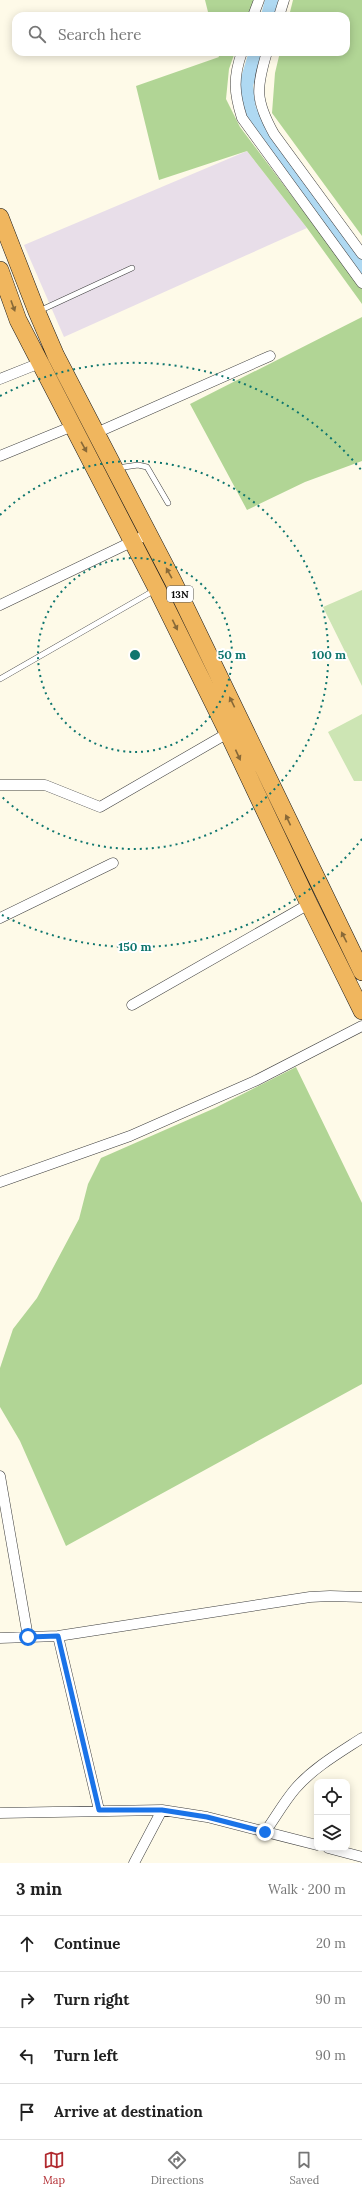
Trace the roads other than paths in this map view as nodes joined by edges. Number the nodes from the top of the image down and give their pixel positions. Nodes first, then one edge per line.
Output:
1 (259, 0) edge
2 (284, 0) edge
3 (254, 12) edge
4 (280, 12) edge
5 (241, 56) edge
6 (266, 56) edge
7 (0, 217) edge
8 (362, 254) edge
9 (132, 268) dead end
10 (0, 270) edge
11 (362, 283) edge
12 (37, 312) junction
13 (270, 356) dead end
14 (40, 363) junction
15 (0, 379) edge
16 (73, 426) junction
17 (96, 433) junction
18 (0, 456) edge
19 (116, 468) junction
20 (168, 503) dead end
21 (148, 534) junction
22 (132, 541) junction
23 (157, 589) junction
24 (0, 605) edge
25 (0, 679) edge
26 (228, 733) junction
27 (0, 785) edge
28 (113, 863) dead end
29 (308, 904) junction
30 (0, 918) edge
31 (362, 972) edge
32 (132, 1005) dead end
33 (362, 1010) edge
34 (362, 1026) edge
35 (0, 1182) edge
36 (0, 1476) edge
37 (362, 1597) edge
38 (58, 1636) junction
39 (28, 1637) junction
40 (0, 1638) edge
41 (362, 1738) edge
42 (99, 1810) junction
43 (162, 1810) junction
44 (0, 1813) edge
45 (265, 1832) junction
46 (314, 1844) edge
47 (339, 1851) edge
48 (362, 1857) edge
49 (134, 1863) edge

1 - 3 street
2 - 4 street
5 - 11 street
6 - 8 street
7 - 12 highway, 13N
9 - 12 lane
10 -> 14 highway, 13N
12 - 17 highway, 13N
13 - 17 street
14 - 15 street
14 - 16 highway, 13N
16 - 18 street
16 -> 22 highway, 13N
17 - 19 highway, 13N
19 - 20 lane
19 - 21 highway, 13N
21 - 22 street
31 -> 21 highway, 13N
22 - 23 highway, 13N
22 - 24 street
23 - 25 lane
23 -> 26 highway, 13N
26 - 27 street
26 -> 29 highway, 13N
28 - 30 street
29 - 32 street
29 - 33 highway, 13N
34 - 35 street
36 - 39 street
37 - 38 street
38 - 39 street
38 - 42 street
39 - 40 street
41 - 45 street
42 - 43 street
42 - 44 street
43 - 45 street
43 - 49 street
45 - 46 street
47 - 48 street

